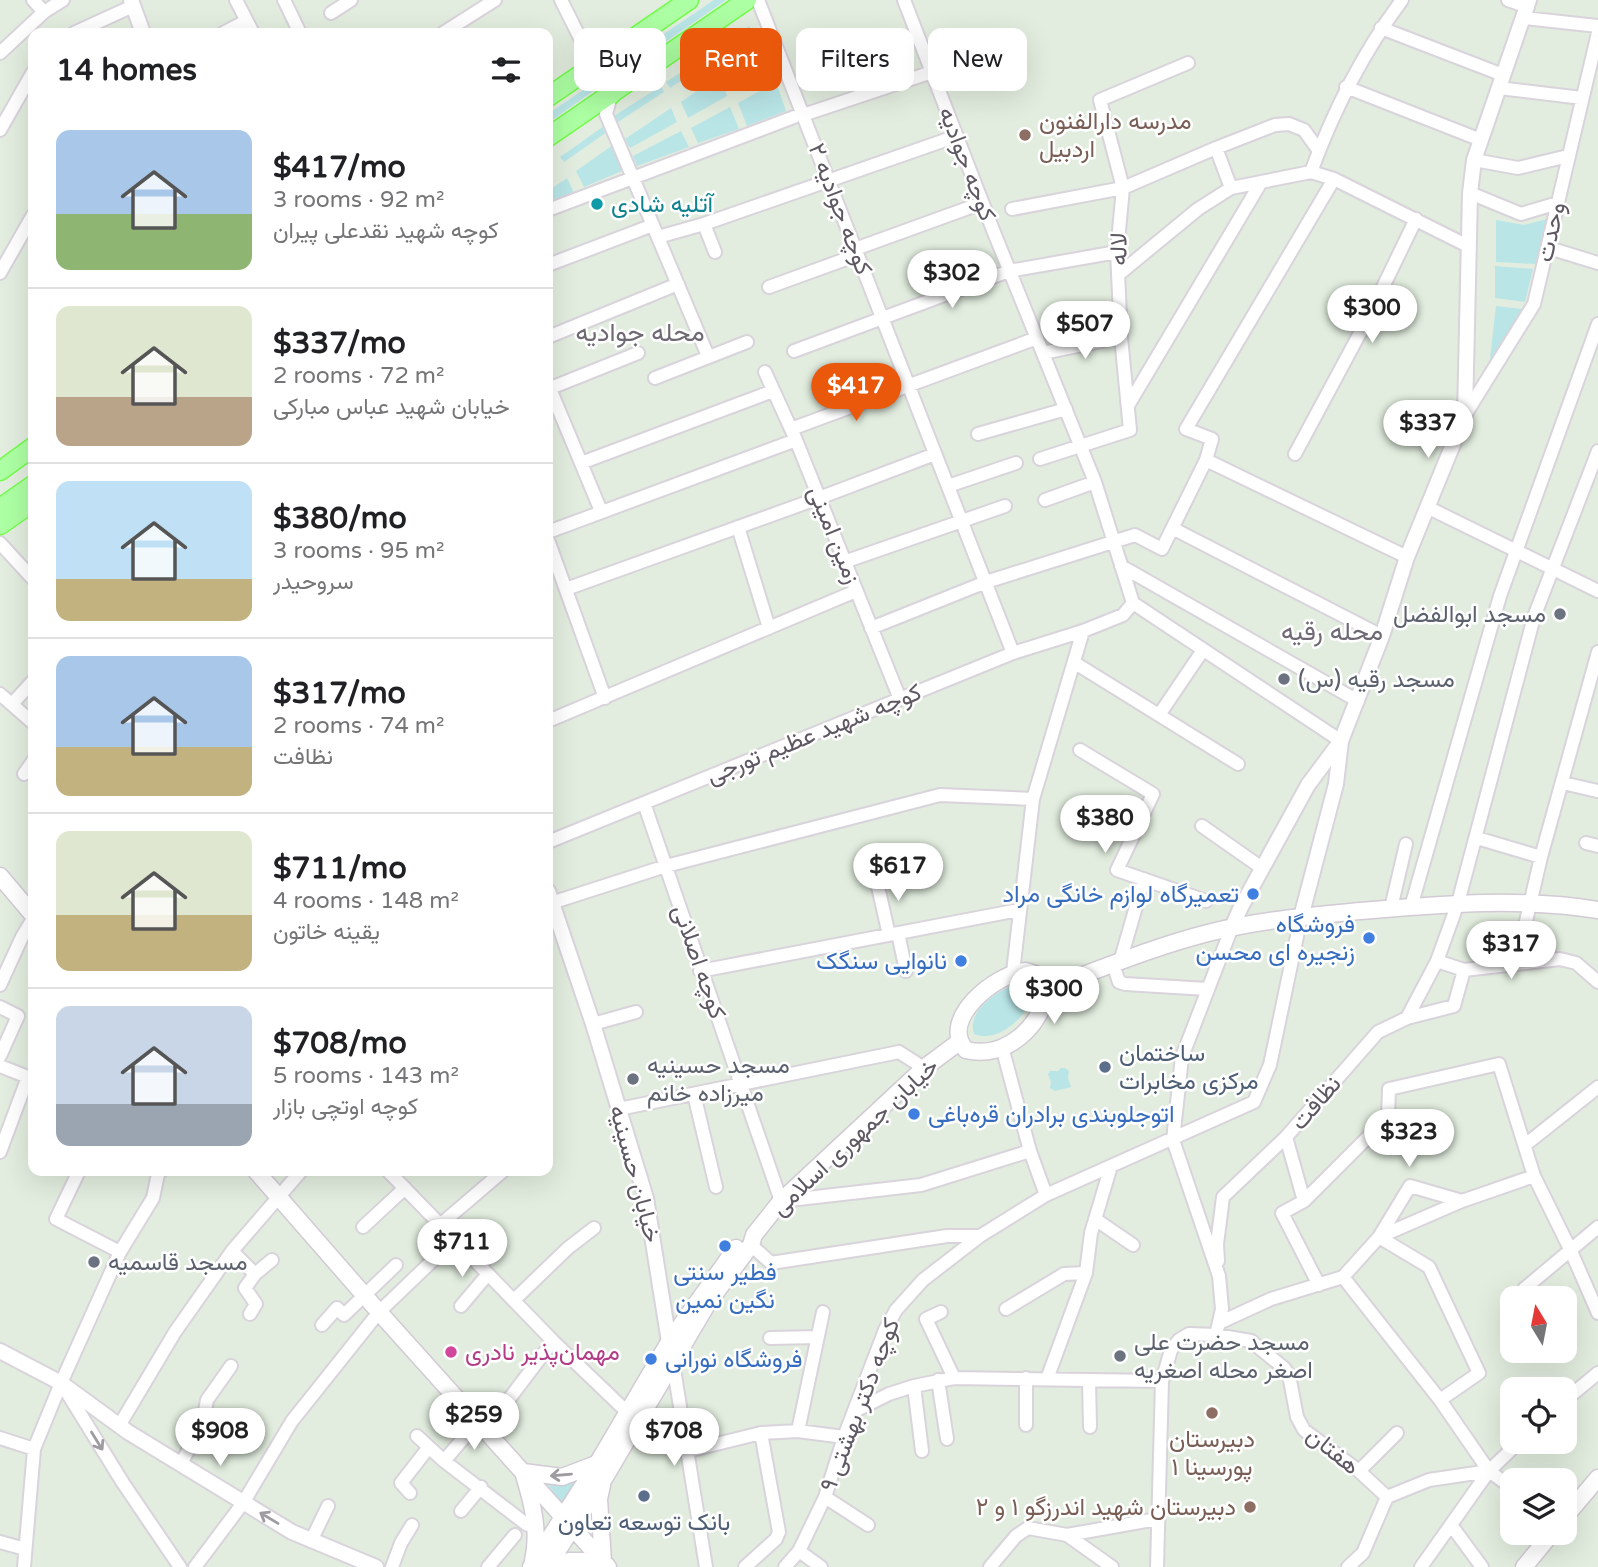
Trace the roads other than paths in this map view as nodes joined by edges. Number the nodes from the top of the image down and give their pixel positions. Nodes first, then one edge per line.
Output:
1 (33, 0) edge
2 (63, 0) edge
3 (236, 0) edge
4 (284, 0) edge
5 (351, 0) edge
6 (495, 0) edge
7 (561, 0) edge
8 (689, 0) edge
9 (747, 0) edge
10 (758, 0) edge
11 (904, 0) edge
12 (1402, 0) edge
13 (1508, 0) edge
14 (132, 3) edge
15 (1527, 8) edge
16 (44, 12) junction
17 (331, 13) dead end
18 (246, 21) junction
19 (1598, 26) edge
20 (84, 28) edge
21 (141, 28) edge
22 (233, 28) edge
23 (250, 28) edge
24 (298, 28) edge
25 (451, 28) edge
26 (575, 28) edge
27 (649, 28) edge
28 (1381, 28) junction
29 (1598, 33) edge
30 (0, 53) edge
31 (928, 62) edge
32 (1188, 62) dead end
33 (928, 73) edge
34 (574, 79) edge
35 (28, 81) edge
36 (1501, 82) junction
37 (1346, 87) junction
38 (609, 91) edge
39 (939, 91) edge
40 (553, 94) edge
41 (611, 95) junction
42 (1582, 98) junction
43 (798, 116) junction
44 (0, 130) edge
45 (553, 134) edge
46 (957, 136) junction
47 (1481, 140) junction
48 (1216, 148) junction
49 (1319, 151) junction
50 (1567, 156) junction
51 (1474, 160) junction
52 (1311, 172) junction
53 (633, 176) junction
54 (1334, 179) junction
55 (828, 181) junction
56 (1260, 184) junction
57 (1123, 188) junction
58 (1231, 188) junction
59 (1470, 193) junction
60 (982, 203) junction
61 (1558, 203) junction
62 (553, 207) edge
63 (1012, 209) dead end
64 (1416, 219) junction
65 (704, 223) junction
66 (28, 224) edge
67 (656, 231) junction
68 (1468, 246) junction
69 (1549, 248) junction
70 (715, 252) dead end
71 (856, 252) junction
72 (1117, 252) junction
73 (553, 263) edge
74 (1598, 263) edge
75 (1009, 271) junction
76 (0, 273) edge
77 (1119, 274) junction
78 (678, 284) junction
79 (769, 287) dead end
80 (883, 319) junction
81 (1598, 326) edge
82 (553, 335) edge
83 (1121, 337) junction
84 (1037, 338) junction
85 (747, 342) dead end
86 (794, 351) dead end
87 (638, 353) dead end
88 (1043, 353) junction
89 (708, 356) junction
90 (765, 372) dead end
91 (655, 377) dead end
92 (553, 385) edge
93 (909, 386) junction
94 (773, 391) junction
95 (553, 399) edge
96 (1129, 404) junction
97 (1066, 409) junction
98 (1465, 415) junction
99 (978, 434) dead end
100 (793, 435) junction
101 (1080, 445) junction
102 (28, 451) edge
103 (1598, 452) edge
104 (935, 454) junction
105 (1296, 454) dead end
106 (1040, 459) dead end
107 (1206, 460) junction
108 (1016, 463) dead end
109 (581, 464) junction
110 (28, 465) edge
111 (0, 471) edge
112 (1095, 482) junction
113 (0, 485) edge
114 (948, 486) junction
115 (28, 488) edge
116 (819, 498) junction
117 (1045, 499) dead end
118 (28, 505) edge
119 (1004, 506) dead end
120 (1427, 507) junction
121 (0, 508) edge
122 (601, 511) junction
123 (962, 521) junction
124 (0, 525) edge
125 (738, 527) junction
126 (1174, 529) junction
127 (553, 530) edge
128 (1114, 542) junction
129 (0, 543) edge
130 (1516, 549) junction
131 (553, 554) edge
132 (1407, 557) junction
133 (844, 562) junction
134 (1121, 566) junction
135 (1552, 570) junction
136 (28, 574) edge
137 (986, 582) junction
138 (566, 589) junction
139 (856, 590) junction
140 (1598, 591) edge
141 (1133, 603) junction
142 (769, 628) junction
143 (871, 628) junction
144 (1083, 631) junction
145 (1382, 635) junction
146 (1203, 650) junction
147 (1598, 652) edge
148 (1013, 653) junction
149 (1075, 663) junction
150 (28, 686) edge
151 (0, 694) edge
152 (605, 698) junction
153 (900, 699) junction
154 (1358, 701) junction
155 (12, 704) junction
156 (1159, 715) junction
157 (553, 717) edge
158 (28, 718) edge
159 (1341, 741) junction
160 (1080, 750) dead end
161 (1238, 764) dead end
162 (28, 768) edge
163 (24, 774) dead end
164 (1563, 783) junction
165 (1597, 791) edge
166 (1033, 799) junction
167 (644, 803) junction
168 (1202, 826) dead end
169 (1477, 838) junction
170 (553, 840) edge
171 (1406, 844) dead end
172 (1541, 857) junction
173 (666, 866) junction
174 (1262, 868) junction
175 (876, 878) dead end
176 (1144, 879) junction
177 (1, 880) edge
178 (553, 898) edge
179 (1206, 901) dead end
180 (1530, 902) junction
181 (1458, 903) junction
182 (1411, 906) junction
183 (1391, 908) junction
184 (553, 910) edge
185 (1019, 910) junction
186 (1598, 910) edge
187 (28, 911) edge
188 (1301, 917) junction
189 (28, 926) edge
190 (1232, 927) junction
191 (893, 934) junction
192 (1437, 961) junction
193 (1516, 964) junction
194 (1118, 967) junction
195 (1464, 970) junction
196 (700, 971) junction
197 (906, 971) dead end
198 (1013, 972) junction
199 (1596, 978) edge
200 (0, 985) edge
201 (1048, 988) junction
202 (1208, 989) junction
203 (0, 1007) edge
204 (636, 1012) dead end
205 (1408, 1018) junction
206 (593, 1024) junction
207 (959, 1042) junction
208 (1002, 1047) junction
209 (0, 1056) edge
210 (0, 1066) edge
211 (924, 1068) junction
212 (28, 1077) edge
213 (28, 1085) edge
214 (741, 1085) junction
215 (1598, 1087) edge
216 (694, 1094) junction
217 (619, 1109) junction
218 (1286, 1137) junction
219 (1173, 1140) junction
220 (1525, 1145) junction
221 (1030, 1151) junction
222 (0, 1152) edge
223 (1111, 1166) junction
224 (76, 1176) edge
225 (158, 1176) edge
226 (260, 1176) edge
227 (297, 1176) edge
228 (393, 1176) edge
229 (497, 1176) edge
230 (1534, 1176) junction
231 (716, 1187) dead end
232 (405, 1188) junction
233 (1046, 1195) junction
234 (279, 1198) junction
235 (781, 1201) junction
236 (1304, 1201) junction
237 (1462, 1201) junction
238 (1095, 1219) junction
239 (441, 1224) junction
240 (363, 1227) dead end
241 (1598, 1227) edge
242 (594, 1228) dead end
243 (980, 1236) junction
244 (1379, 1237) junction
245 (456, 1240) junction
246 (753, 1240) junction
247 (1133, 1245) dead end
248 (1570, 1249) junction
249 (232, 1251) junction
250 (120, 1252) junction
251 (272, 1260) dead end
252 (396, 1265) dead end
253 (1086, 1273) junction
254 (256, 1274) junction
255 (488, 1274) junction
256 (1219, 1276) junction
257 (1343, 1277) junction
258 (1319, 1285) junction
259 (1527, 1286) edge
260 (364, 1295) junction
261 (514, 1300) junction
262 (461, 1306) dead end
263 (1006, 1309) dead end
264 (379, 1312) junction
265 (823, 1312) dead end
266 (941, 1312) dead end
267 (1598, 1313) edge
268 (250, 1314) dead end
269 (322, 1325) dead end
270 (1218, 1329) junction
271 (818, 1337) junction
272 (770, 1338) dead end
273 (553, 1341) junction
274 (669, 1342) junction
275 (0, 1351) edge
276 (673, 1363) junction
277 (231, 1366) dead end
278 (1598, 1373) edge
279 (867, 1377) junction
280 (954, 1378) junction
281 (1026, 1378) junction
282 (1047, 1379) junction
283 (938, 1380) junction
284 (1089, 1380) junction
285 (1162, 1381) junction
286 (61, 1383) junction
287 (914, 1386) junction
288 (1577, 1390) edge
289 (889, 1394) junction
290 (1440, 1400) junction
291 (855, 1411) junction
292 (627, 1412) junction
293 (497, 1415) dead end
294 (478, 1421) junction
295 (1026, 1425) dead end
296 (119, 1426) junction
297 (1090, 1427) dead end
298 (798, 1431) junction
299 (761, 1433) junction
300 (1397, 1433) dead end
301 (417, 1436) dead end
302 (844, 1437) junction
303 (0, 1438) edge
304 (947, 1439) dead end
305 (429, 1447) junction
306 (34, 1449) junction
307 (688, 1451) junction
308 (922, 1451) dead end
309 (1506, 1454) edge
310 (444, 1461) junction
311 (181, 1464) junction
312 (600, 1471) junction
313 (1359, 1471) junction
314 (1489, 1471) junction
315 (523, 1472) junction
316 (1598, 1478) edge
317 (1500, 1479) edge
318 (481, 1487) junction
319 (410, 1493) dead end
320 (825, 1497) junction
321 (1387, 1497) junction
322 (243, 1503) junction
323 (1577, 1503) edge
324 (328, 1506) dead end
325 (461, 1511) dead end
326 (1157, 1519) junction
327 (568, 1522) junction
328 (412, 1525) dead end
329 (869, 1525) dead end
330 (1451, 1525) junction
331 (535, 1528) junction
332 (515, 1535) dead end
333 (1067, 1535) junction
334 (311, 1541) junction
335 (0, 1542) edge
336 (1542, 1545) edge
337 (25, 1549) junction
338 (799, 1551) junction
339 (354, 1563) edge
340 (606, 1564) edge
341 (24, 1567) edge
342 (180, 1567) edge
343 (195, 1567) edge
344 (376, 1567) edge
345 (393, 1567) edge
346 (488, 1567) edge
347 (531, 1567) edge
348 (550, 1567) edge
349 (706, 1567) edge
350 (745, 1567) edge
351 (785, 1567) edge
352 (821, 1567) edge
353 (990, 1567) edge
354 (1112, 1567) edge
355 (1157, 1567) edge
356 (1348, 1567) edge
357 (1421, 1567) edge
358 (1482, 1567) edge
359 (1524, 1567) edge

1 - 16 street
2 - 16 street
3 - 18 street
4 - 24 street
5 - 17 street
6 - 25 street
7 - 26 street
8 - 27 main road
9 - 41 main road
10 - 43 street, کوچه جوادیه ۲
11 - 31 street, کوچه جوادیه
12 - 28 street
13 - 15 street
14 - 20 street
14 - 21 street
15 - 19 street
15 - 36 street
16 - 30 street
18 - 22 street
18 - 23 street
28 - 36 street
28 - 37 street
29 - 42 street, وحدت
32 - 57 street, لاله
33 - 43 street
34 - 40 main road
35 - 44 street
36 - 42 street
36 - 47 street
37 - 47 street
37 - 49 street
38 - 41 main road
39 - 46 street, کوچه جوادیه
41 - 45 main road
41 - 53 street
42 - 50 street, وحدت
43 - 53 street
43 - 55 street, کوچه جوادیه ۲
46 - 55 street
46 - 60 street, کوچه جوادیه
47 - 51 street
48 - 49 street
48 - 57 street
48 - 58 street
49 - 52 street
50 - 51 street
50 - 61 street, وحدت
51 - 59 street
52 - 54 street
52 - 56 street
53 - 62 street
53 - 67 street
54 - 64 street
54 - 107 street
55 - 65 street
55 - 71 street, کوچه جوادیه ۲
56 - 58 street
56 - 96 street
57 - 63 street
57 - 72 street, لاله
58 - 77 street
59 - 61 street
59 - 68 street
60 - 71 street
60 - 75 street, کوچه جوادیه
61 - 69 street, وحدت
64 - 68 street
64 - 105 street
65 - 67 street
65 - 70 street
66 - 76 street
67 - 73 street
67 - 78 street
68 - 98 street
69 - 74 street
69 - 98 street, وحدت
71 - 79 street
71 - 80 street, کوچه جوادیه ۲
72 - 75 street
72 - 77 street, لاله
75 - 80 street
75 - 84 street, کوچه جوادیه
77 - 83 street, لاله
78 - 82 street
78 - 89 street
80 - 86 street
80 - 93 street, کوچه جوادیه ۲
81 - 130 street
83 - 88 street
83 - 96 street, لاله
84 - 88 street, کوچه جوادیه
84 - 93 street
85 - 89 street
87 - 92 street
88 - 97 street, کوچه جوادیه
89 - 91 street
90 - 94 street, زمین امینی
93 - 100 street
93 - 104 street, کوچه جوادیه ۲
94 - 100 street, زمین امینی
94 - 109 street
95 - 109 street
96 - 101 street, لاله
97 - 99 street
97 - 101 street, کوچه جوادیه
98 - 120 street
100 - 116 street, زمین امینی
100 - 122 street
101 - 106 street
101 - 112 street, کوچه جوادیه
102 - 111 main road
103 - 135 street
104 - 114 street, کوچه جوادیه ۲
104 - 116 street
107 - 126 street
107 - 132 street
108 - 114 street
109 - 122 street
110 - 113 main road
112 - 117 street
112 - 128 street, کوچه جوادیه
114 - 123 street, کوچه جوادیه ۲
115 - 121 main road
116 - 125 street
116 - 133 street, زمین امینی
118 - 124 main road
119 - 123 street
120 - 130 street
120 - 132 street
122 - 127 street
123 - 133 street
123 - 137 street, کوچه جوادیه ۲
125 - 138 street
125 - 142 street
126 - 128 street
126 - 145 street
128 - 134 street, کوچه جوادیه
128 - 137 street
129 - 136 street
130 - 135 street
130 - 182 street
131 - 138 street
132 - 145 street
133 - 139 street, زمین امینی
134 - 141 street, کوچه جوادیه
134 - 154 street
135 - 140 street
135 - 169 street
137 - 143 street
137 - 148 street, کوچه جوادیه ۲
138 - 152 street
139 - 142 street
139 - 143 street, زمین امینی
141 - 144 street, کوچه شهید عظیم تورجی
141 - 146 street
142 - 152 street
143 - 153 street, زمین امینی
144 - 148 street, کوچه شهید عظیم تورجی
144 - 149 street
145 - 154 street
146 - 156 street
146 - 159 street
147 - 164 street
148 - 153 street, کوچه شهید عظیم تورجی
149 - 156 street
149 - 166 street
150 - 155 street
151 - 155 street
152 - 157 street
153 - 167 street, کوچه شهید عظیم تورجی
154 - 159 street
155 - 158 street
156 - 161 street
159 - 174 street
159 - 188 street
160 - 176 street
162 - 163 street
164 - 165 street
164 - 172 street
166 - 173 street
166 - 185 street
167 - 170 street, کوچه شهید عظیم تورجی
167 - 173 street, کوچه اصلانی
168 - 174 street
169 - 172 street
169 - 181 street
171 - 183 street
172 - 180 street
173 - 178 street
173 - 196 street, کوچه اصلانی
174 - 190 street
175 - 191 street
176 - 179 street
176 - 194 street
177 - 187 main road
180 - 181 main road
180 - 186 main road
180 - 193 street
181 - 182 main road
181 - 192 street
182 - 183 main road
183 - 188 main road
184 - 206 street, خیابان حسینیه
185 - 191 street
185 - 198 street
188 - 190 main road
188 - 219 street, کوچه دکتر بهشتی ۹
189 - 200 street
190 - 194 main road
190 - 202 street
191 - 196 street
191 - 197 street
192 - 195 street
192 - 205 street
193 - 195 street
193 - 199 street
194 - 201 main road
194 - 202 street
195 - 205 street, نظافت
196 - 214 street, کوچه اصلانی
198 - 201 main road
198 - 207 main road
201 - 208 main road
202 - 219 street
203 - 209 street
204 - 206 street
205 - 218 street, نظافت
206 - 217 street, خیابان حسینیه
207 - 208 main road
207 - 211 main road, خیابان جمهوری اسلامی
208 - 221 street
210 - 212 street
211 - 214 street
211 - 235 main road, خیابان جمهوری اسلامی
213 - 222 street
214 - 216 street
214 - 235 street, کوچه اصلانی
215 - 220 street
216 - 217 street
216 - 231 street
217 - 274 street, خیابان حسینیه
218 - 236 street
218 - 256 street, نظافت
219 - 223 street, کوچه دکتر بهشتی ۹
219 - 256 street
220 - 230 street
220 - 236 street
221 - 233 street
221 - 235 street
223 - 233 street, کوچه دکتر بهشتی ۹
223 - 238 street
224 - 250 street
225 - 250 street
226 - 234 main road
227 - 234 street
228 - 232 street
229 - 239 street
230 - 237 street
230 - 248 street
232 - 239 street
232 - 240 street
233 - 243 street, کوچه دکتر بهشتی ۹
234 - 249 street
234 - 260 main road
235 - 246 main road, خیابان جمهوری اسلامی
236 - 258 street
237 - 244 street
237 - 244 street
238 - 247 street
238 - 253 street
239 - 245 street
241 - 248 street
242 - 261 street
243 - 246 street
243 - 279 street, کوچه دکتر بهشتی ۹
244 - 257 street
244 - 290 street
245 - 255 street
245 - 264 street
246 - 274 main road, خیابان جمهوری اسلامی
246 - 276 main road, خیابان جمهوری اسلامی
248 - 259 street
248 - 267 street
249 - 254 street
249 - 296 street
250 - 286 street
251 - 254 street
252 - 260 street
253 - 263 street
253 - 282 street
254 - 268 street
255 - 261 street
255 - 262 street
256 - 270 street
257 - 258 street
257 - 290 street
258 - 270 street
260 - 264 main road
260 - 269 street
261 - 273 street
264 - 294 main road
264 - 322 street
265 - 271 street
266 - 280 street
270 - 285 street, هفتان
270 - 313 street, هفتان
271 - 272 street
271 - 298 street
273 - 292 street
273 - 293 street
274 - 292 main road, خیابان جمهوری اسلامی
275 - 286 street
276 - 307 street
276 - 312 main road, خیابان جمهوری اسلامی
277 - 311 street
278 - 288 street
279 - 289 street
279 - 291 street, کوچه دکتر بهشتی ۹
280 - 281 street
280 - 283 street
281 - 282 street
281 - 295 street
282 - 284 street
283 - 287 street
283 - 304 street
284 - 285 street
284 - 297 street
285 - 326 street, هفتان
286 - 296 street
286 - 306 street
286 -> 342 street
287 - 289 street
287 - 308 street
289 - 291 street
290 - 314 street
291 - 302 street, کوچه دکتر بهشتی ۹
292 - 312 main road, خیابان جمهوری اسلامی
294 - 310 street
294 - 315 main road
296 - 311 street
298 - 299 street
298 - 302 street
299 - 307 street
299 - 350 street
300 - 313 street
301 - 305 street
302 - 320 street, کوچه دکتر بهشتی ۹
303 - 306 street
305 - 310 street
305 - 319 street
306 - 337 street
307 - 349 street
309 - 314 street
310 - 318 street
311 - 322 street
312 -> 315 main road
312 - 327 main road, خیابان جمهوری اسلامی
312 - 340 main road
313 - 321 street, هفتان
314 - 317 street
314 - 321 street
314 - 330 street
315 - 327 main road
315 - 331 main road
316 - 323 main road
318 - 325 street
318 - 331 street
320 - 329 street
320 - 338 street, کوچه دکتر بهشتی ۹
321 - 356 street
334 -> 322 street
322 - 343 street
324 - 334 street
326 - 333 street
326 - 355 street, هفتان
327 - 340 main road
327 - 347 main road
327 - 348 main road
328 - 345 street
330 - 357 street
330 - 358 street
331 - 347 main road
332 - 346 street
333 - 353 street
333 - 354 street
334 - 339 street
335 - 337 street
336 - 359 main road
337 - 341 street
338 - 351 street, کوچه دکتر بهشتی ۹
338 - 352 street
339 - 344 street
340 - 348 main road

